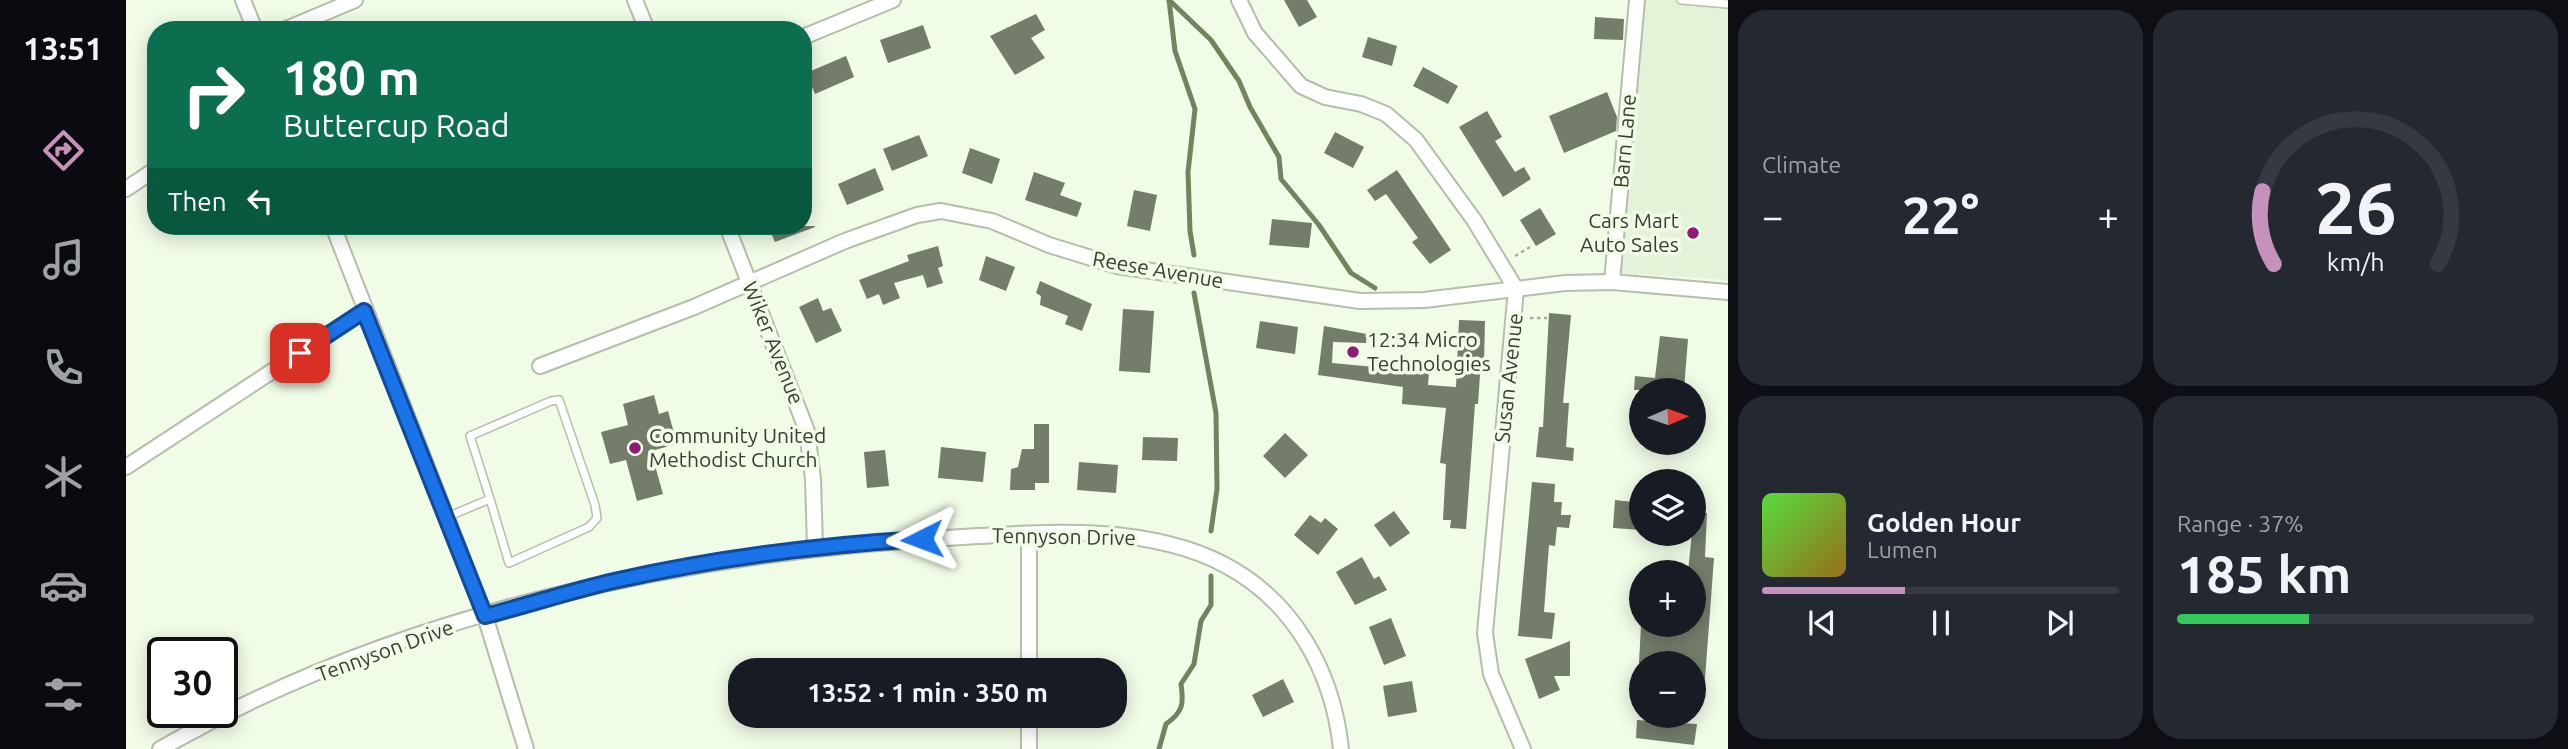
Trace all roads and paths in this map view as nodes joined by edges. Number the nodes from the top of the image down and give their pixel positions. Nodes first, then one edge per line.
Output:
1 (243, 0) edge
2 (355, 0) edge
3 (635, 0) edge
4 (892, 0) edge
5 (1240, 0) edge
6 (1637, 0) edge
7 (1681, 0) edge
8 (1728, 4) edge
9 (251, 21) edge
10 (305, 21) edge
11 (643, 21) edge
12 (812, 33) edge
13 (147, 175) edge
14 (126, 189) edge
15 (336, 235) edge
16 (731, 235) edge
17 (1530, 247) dead end
18 (1512, 258) dead end
19 (1612, 282) junction
20 (750, 284) junction
21 (1516, 289) junction
22 (1728, 292) edge
23 (364, 311) junction
24 (1525, 317) dead end
25 (1548, 318) dead end
26 (540, 366) dead end
27 (126, 467) edge
28 (490, 499) junction
29 (446, 517) junction
30 (1029, 535) junction
31 (815, 547) junction
32 (485, 616) junction
33 (1029, 658) edge
34 (1029, 728) edge
35 (160, 749) edge
36 (526, 749) edge
37 (1029, 749) edge
38 (1341, 749) edge
39 (1523, 749) edge

1 - 9 street
2 - 10 street
3 - 11 street
4 - 12 street
5 - 21 street, Susan Avenue
6 - 19 street, Barn Lane
7 - 8 lane
13 - 14 street
15 - 23 street
16 - 20 street, Wiker Avenue
17 - 18 path
19 - 21 street, Reese Avenue
19 - 22 street, Reese Avenue
20 - 21 street, Reese Avenue
20 - 26 street, Reese Avenue
20 - 31 street, Wiker Avenue
21 - 39 street, Susan Avenue
23 - 27 street
23 - 29 street
24 - 25 path
28 - 28 lane
28 - 29 lane
29 - 32 street
30 - 31 street, Tennyson Drive
30 - 33 street
30 - 38 street, Tennyson Drive
31 - 32 street, Tennyson Drive
32 - 35 street, Tennyson Drive
32 - 36 street
34 - 37 street

